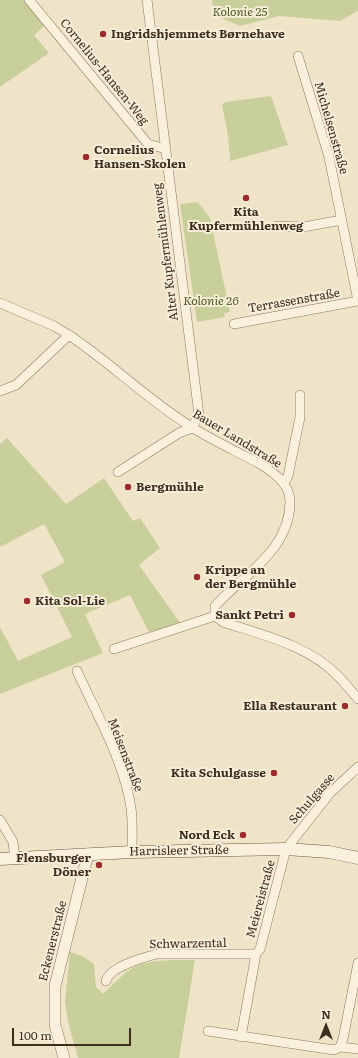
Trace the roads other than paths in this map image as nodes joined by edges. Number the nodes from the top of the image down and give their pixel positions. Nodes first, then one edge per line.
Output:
1 (29, 0) edge
2 (147, 0) edge
3 (298, 56) dead end
4 (166, 149) junction
5 (342, 220) junction
6 (277, 226) dead end
7 (358, 301) edge
8 (0, 303) edge
9 (234, 324) dead end
10 (69, 335) junction
11 (0, 391) edge
12 (300, 395) dead end
13 (192, 428) junction
14 (118, 472) dead end
15 (284, 483) junction
16 (215, 616) junction
17 (114, 649) dead end
18 (77, 671) dead end
19 (358, 699) edge
20 (358, 767) edge
21 (0, 820) edge
22 (286, 849) junction
23 (132, 852) junction
24 (88, 854) junction
25 (0, 858) edge
26 (15, 858) junction
27 (358, 858) edge
28 (256, 954) junction
29 (358, 963) edge
30 (106, 981) dead end
31 (208, 1030) dead end
32 (242, 1037) junction
33 (340, 1047) junction
34 (358, 1050) edge
35 (64, 1058) edge

1 - 4 street, Cornelius-Hansen-Weg
2 - 4 street, Alter Kupfermühlenweg
3 - 5 street, Michelsenstraße
4 - 13 street, Alter Kupfermühlenweg
5 - 6 street
5 - 7 street, Michelsenstraße
7 - 9 street, Terrassenstraße
8 - 10 street, Bauer Landstraße
10 - 11 street
10 - 13 street, Bauer Landstraße
12 - 15 street
13 - 14 street
13 - 15 street, Bauer Landstraße
15 - 16 street, Bauer Landstraße
16 - 17 street
16 - 19 street
18 - 23 street, Meisenstraße
20 - 22 street, Schulgasse
21 - 26 street
22 - 23 main road, Harrisleer Straße
22 - 27 main road, Harrisleer Straße
22 - 28 street, Meiereistraße
23 - 24 main road, Harrisleer Straße
24 - 26 main road, Harrisleer Straße
24 - 35 street, Eckenerstraße
25 - 26 main road, Harrisleer Straße
28 - 30 street, Schwarzental
28 - 32 street, Meiereistraße
29 - 33 street
31 - 32 street
32 - 33 street
33 - 34 street

